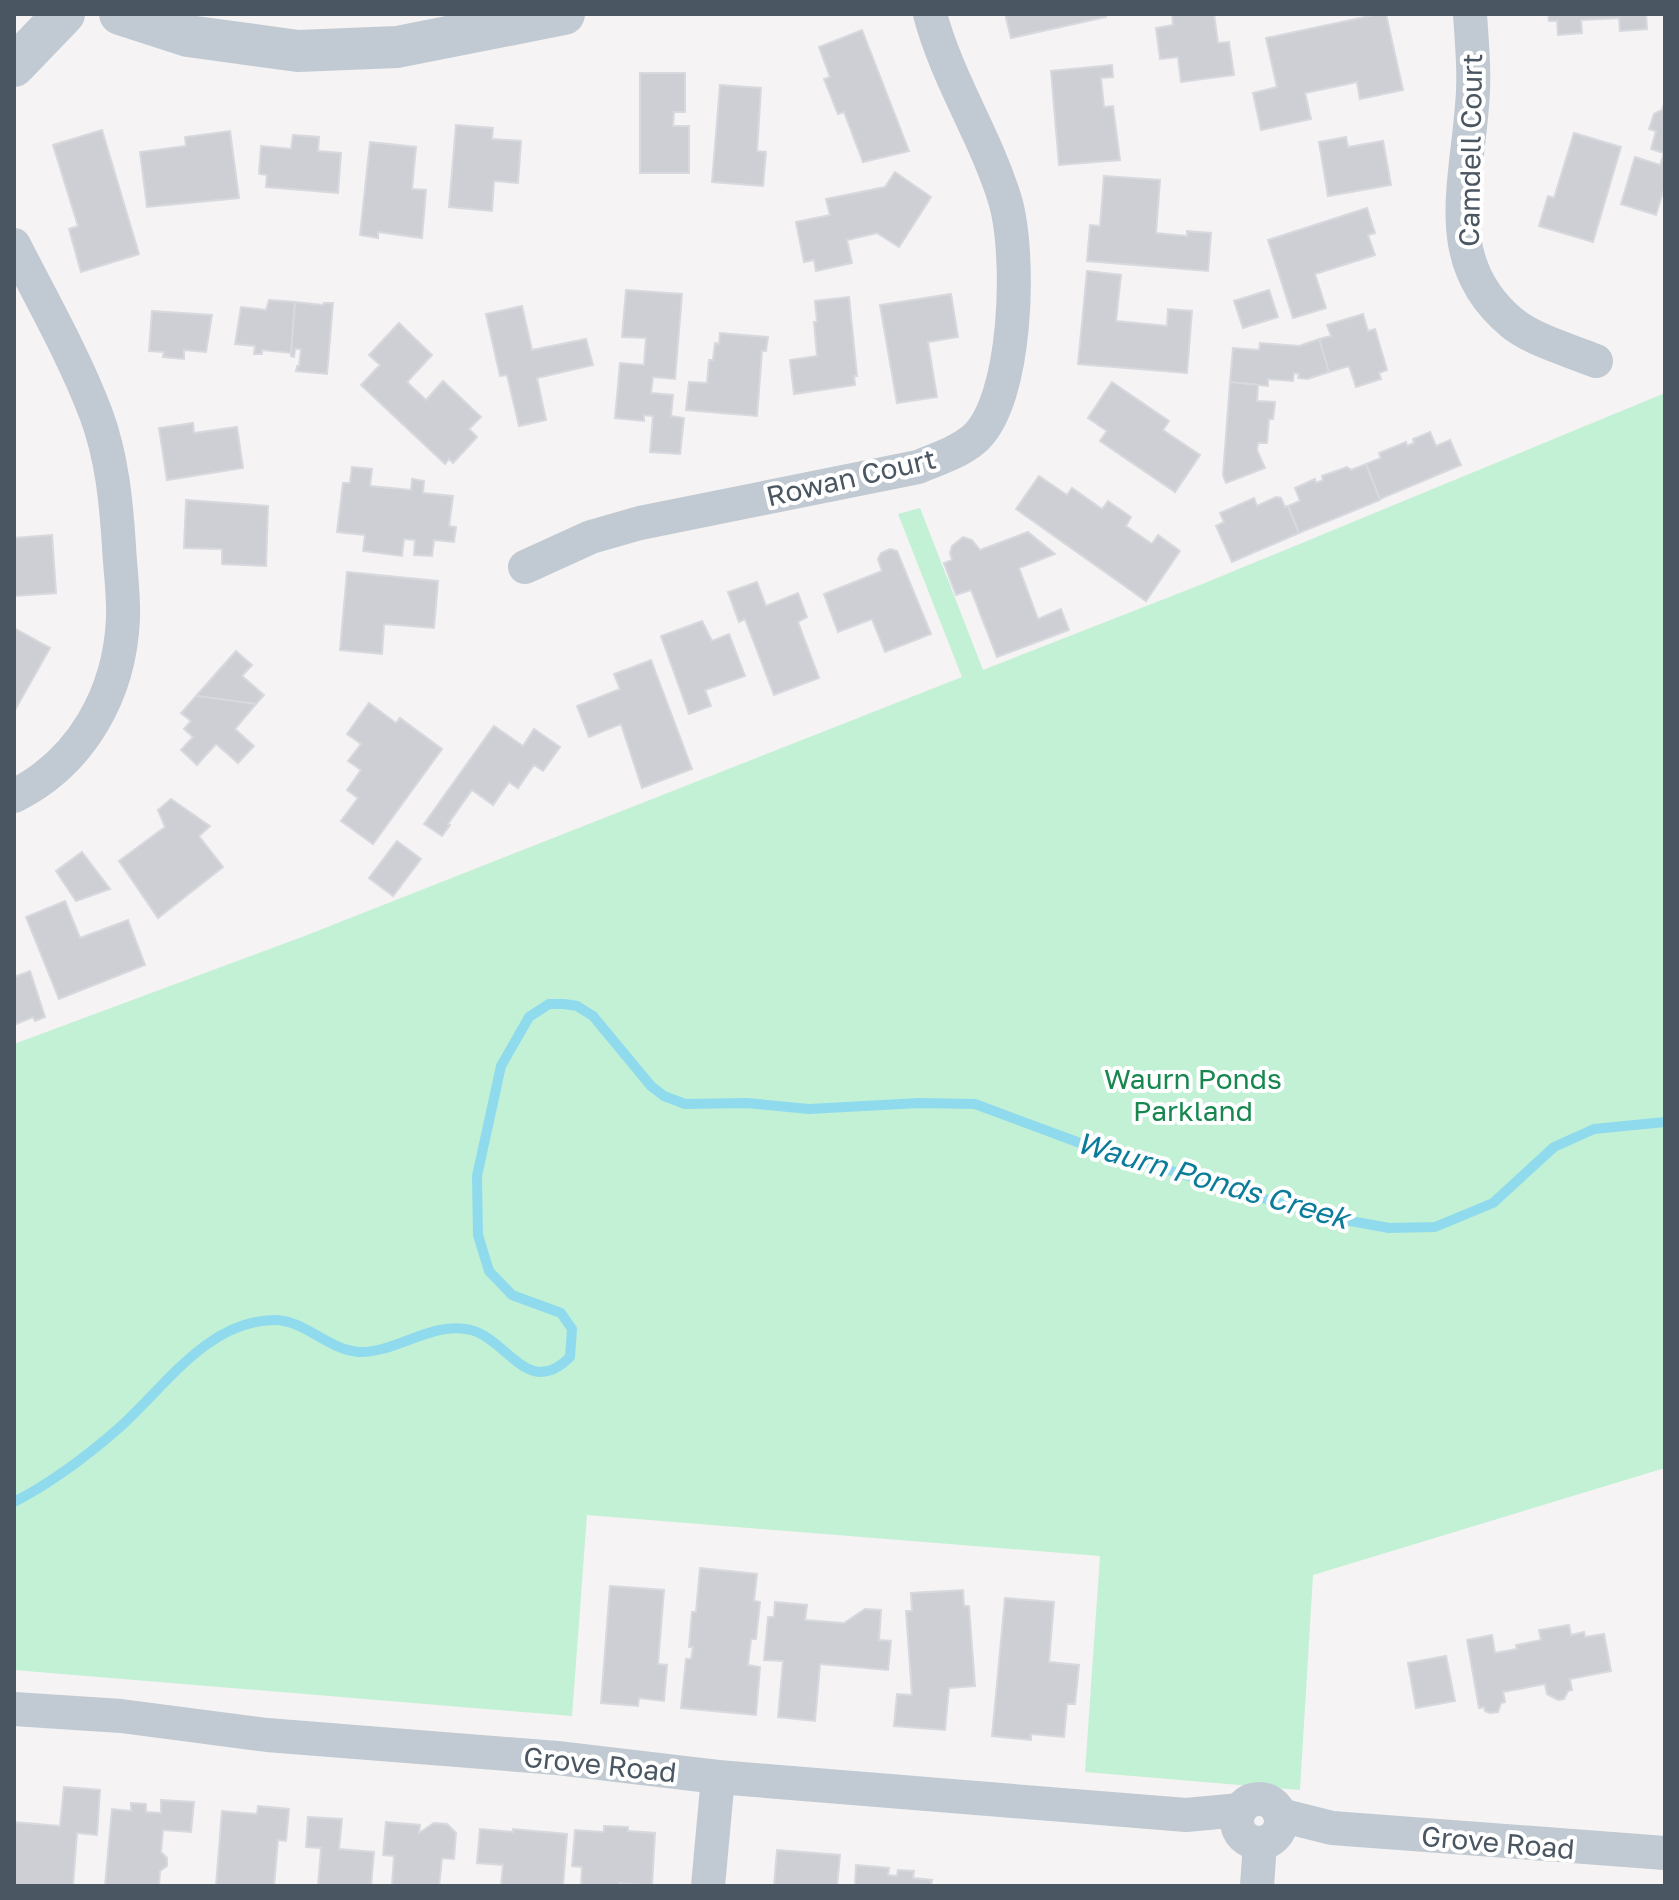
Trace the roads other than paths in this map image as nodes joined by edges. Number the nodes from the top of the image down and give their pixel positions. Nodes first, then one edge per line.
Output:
1 (64, 14) edge
2 (120, 14) edge
3 (564, 14) edge
4 (930, 14) edge
5 (1470, 14) edge
6 (14, 66) edge
7 (14, 245) edge
8 (1596, 361) dead end
9 (525, 567) dead end
10 (14, 796) edge
11 (14, 1709) edge
12 (718, 1777) junction
13 (1259, 1827) junction
14 (1665, 1853) edge
15 (708, 1886) edge
16 (1257, 1886) edge

1 - 6 street
2 - 3 street
4 - 9 street, Rowan Court
5 - 8 street, Camdell Court
7 - 10 street
11 - 12 street, Grove Road
12 - 13 street, Grove Road
12 - 15 street
13 - 14 street, Grove Road
13 - 16 street

